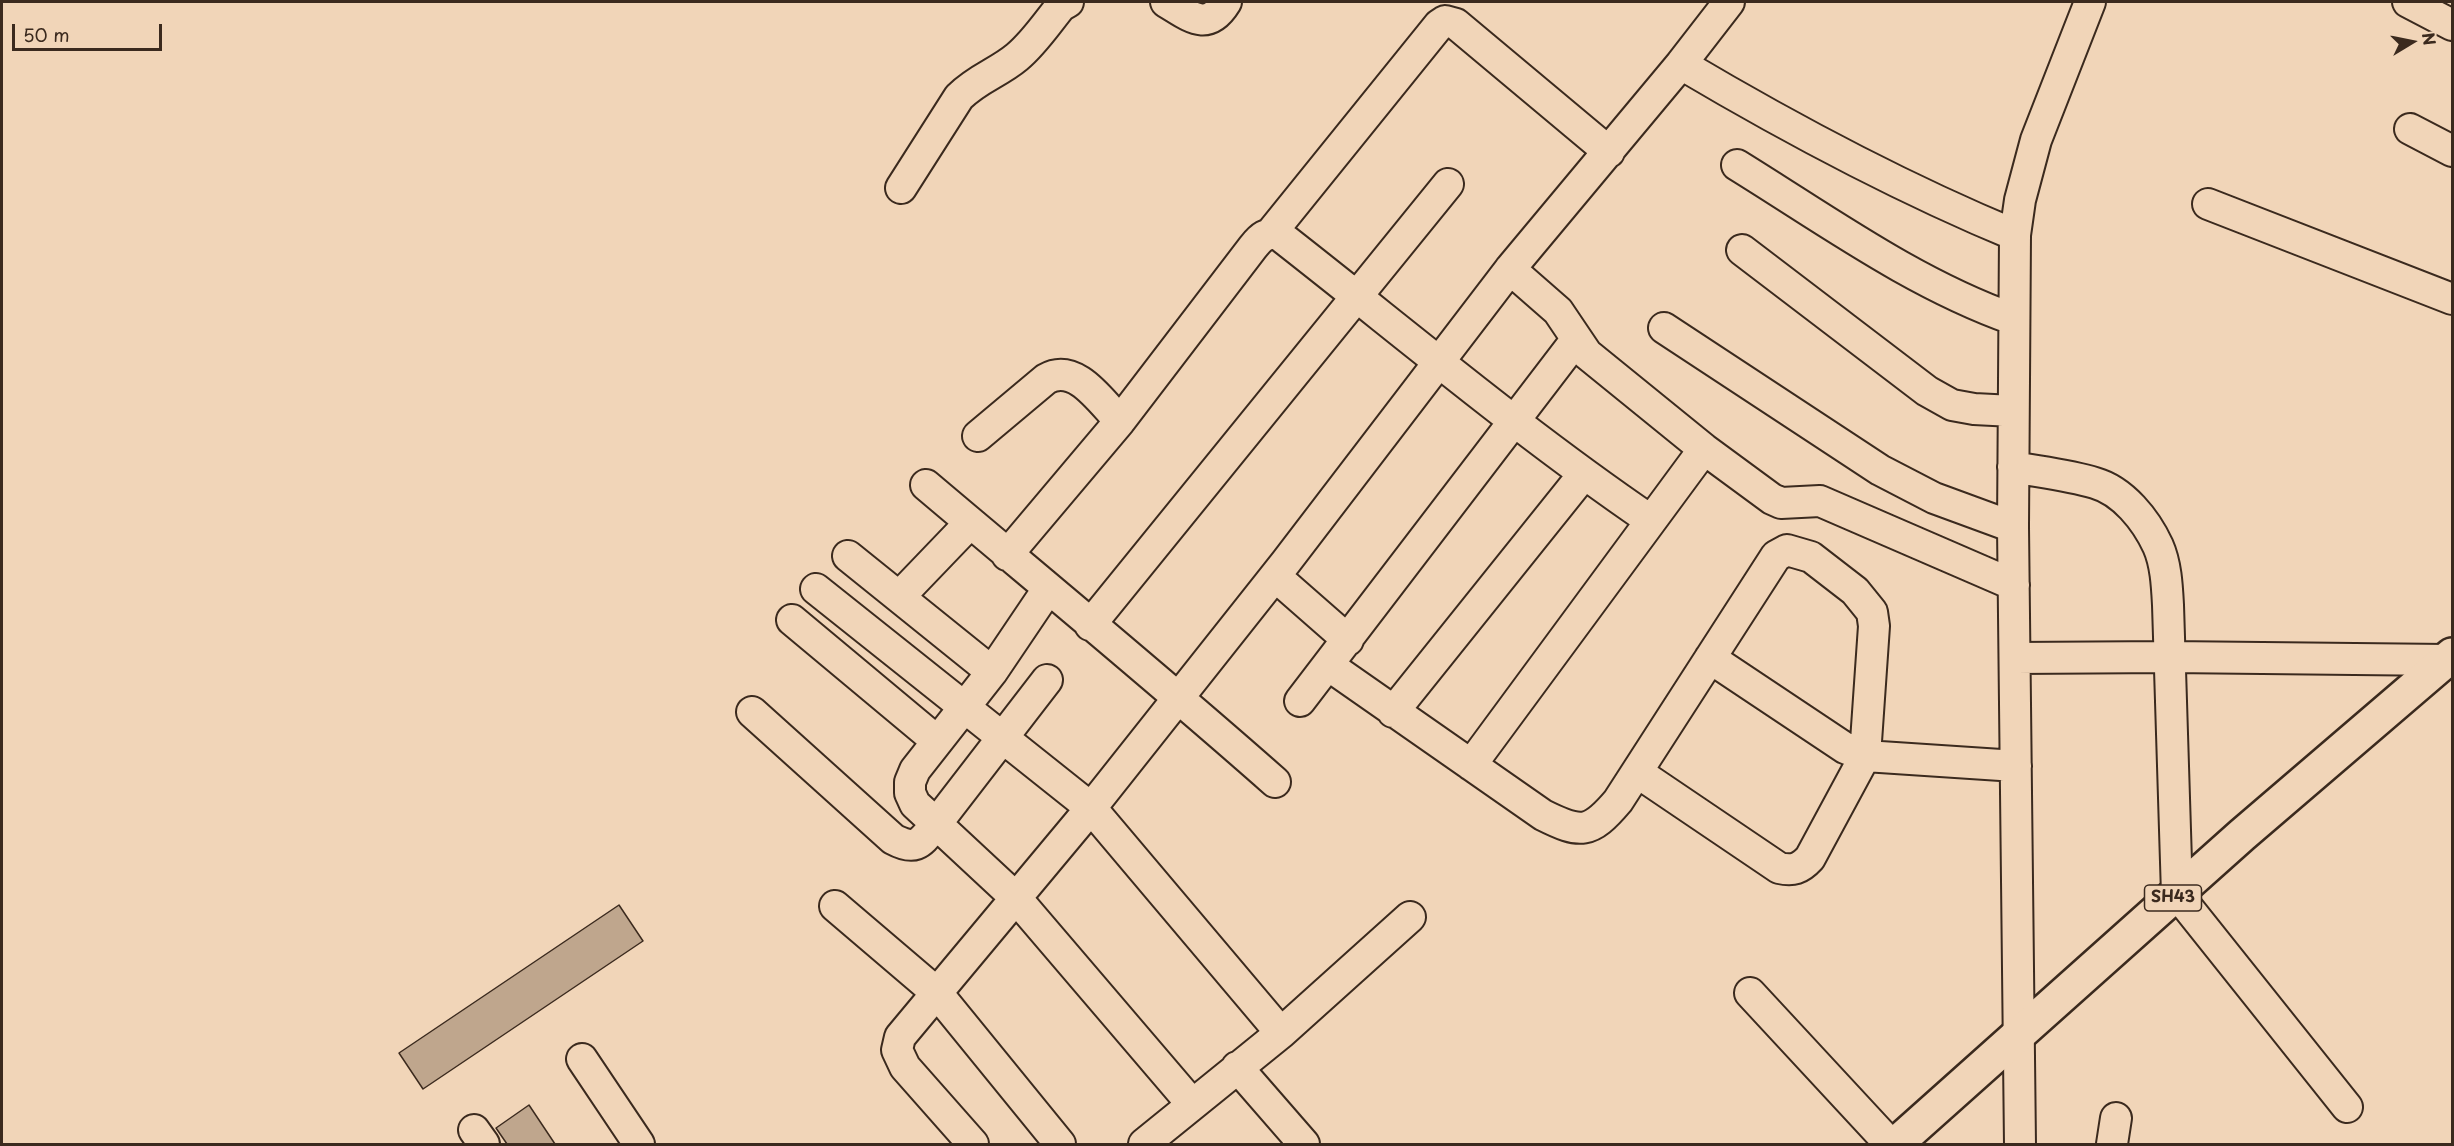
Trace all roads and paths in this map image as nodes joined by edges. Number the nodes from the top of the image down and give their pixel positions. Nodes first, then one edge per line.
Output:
1 (1068, 2) edge
2 (1166, 2) edge
3 (1226, 2) edge
4 (1729, 2) edge
5 (2408, 2) edge
6 (2080, 5) edge
7 (2452, 25) edge
8 (1682, 64) junction
9 (2410, 129) dead end
10 (2452, 151) edge
11 (1609, 152) junction
12 (1737, 165) dead end
13 (1448, 184) dead end
14 (901, 188) dead end
15 (2208, 204) dead end
16 (1271, 233) junction
17 (2015, 235) junction
18 (1742, 250) dead end
19 (1510, 269) junction
20 (1357, 296) junction
21 (2452, 298) edge
22 (2013, 319) junction
23 (1664, 328) dead end
24 (1576, 340) junction
25 (1439, 364) junction
26 (2013, 411) junction
27 (1120, 421) junction
28 (1514, 422) junction
29 (978, 436) dead end
30 (1704, 449) junction
31 (2013, 467) junction
32 (1583, 475) junction
33 (926, 485) dead end
34 (1650, 520) junction
35 (970, 523) junction
36 (2013, 527) junction
37 (1008, 555) junction
38 (848, 556) dead end
39 (1275, 576) junction
40 (2014, 585) junction
41 (816, 589) dead end
42 (1048, 589) junction
43 (898, 597) junction
44 (792, 620) dead end
45 (1090, 625) junction
46 (1348, 640) junction
47 (2170, 657) junction
48 (1710, 658) junction
49 (2015, 658) junction
50 (2450, 658) edge
51 (1328, 665) junction
52 (992, 672) junction
53 (1047, 680) dead end
54 (1180, 698) junction
55 (1300, 701) dead end
56 (963, 708) junction
57 (752, 712) dead end
58 (1393, 712) junction
59 (1002, 737) junction
60 (937, 741) junction
61 (1865, 756) junction
62 (1471, 765) junction
63 (2016, 766) junction
64 (1637, 772) junction
65 (1275, 783) dead end
66 (1091, 808) junction
67 (936, 824) junction
68 (2177, 894) junction
69 (1016, 897) junction
70 (835, 906) dead end
71 (1410, 916) dead end
72 (937, 993) junction
73 (1750, 993) dead end
74 (1281, 1033) junction
75 (2020, 1034) junction
76 (582, 1059) dead end
77 (1237, 1067) junction
78 (1192, 1104) junction
79 (2347, 1107) dead end
80 (1147, 1143) edge
81 (639, 1144) edge
82 (973, 1144) edge
83 (1060, 1144) edge
84 (1304, 1144) edge
85 (1890, 1144) edge
86 (1896, 1144) edge
87 (2020, 1144) edge

1 - 14 street
2 - 3 street
4 - 8 street
5 - 7 street
6 - 17 street
8 - 11 street
8 - 17 street
9 - 10 street
11 - 16 street
11 - 19 street
12 - 22 street
13 - 20 street
15 - 21 street
16 - 20 street
16 - 27 street
17 - 22 street
18 - 26 street
19 - 24 street
19 - 25 street
20 - 25 street
20 - 45 street
22 - 26 street
23 - 36 street
24 - 28 street
24 - 30 street
25 - 28 street
25 - 39 street
26 - 31 street
27 - 29 street
27 - 37 street
28 - 32 street
28 - 46 street
30 - 34 street
30 - 40 street
31 - 36 street
31 - 47 street
32 - 34 street
32 - 58 street
33 - 35 street
34 - 62 street
35 - 37 street
35 - 43 street
36 - 40 street
37 - 42 street
38 - 43 street
39 - 46 street
39 - 54 street
40 - 49 street
41 - 56 street
42 - 45 street
42 - 52 street
43 - 52 street
44 - 60 street
45 - 54 street
46 - 51 street
47 - 49 street
47 - 50 street
47 - 68 street
48 - 61 street
48 - 61 street
48 - 64 street
49 - 63 street
50 - 68 main road, SH43
51 - 55 street
51 - 58 street
52 - 56 street
53 - 59 street
54 - 65 street
54 - 66 street
56 - 59 street
56 - 60 street
57 - 67 street
58 - 62 street
59 - 66 street
59 - 67 street
60 - 67 street
61 - 63 street
61 - 64 street
62 - 64 street
63 - 75 street
66 - 69 street
66 - 74 street
67 - 69 street
68 - 75 main road, SH43
68 - 79 street
69 - 72 street
69 - 78 street
70 - 72 street
71 - 74 street
72 - 82 street
72 - 83 street
73 - 85 street
74 - 77 street
75 - 86 main road, SH43
75 - 87 street
76 - 81 street
77 - 78 street
77 - 84 street
78 - 80 street

